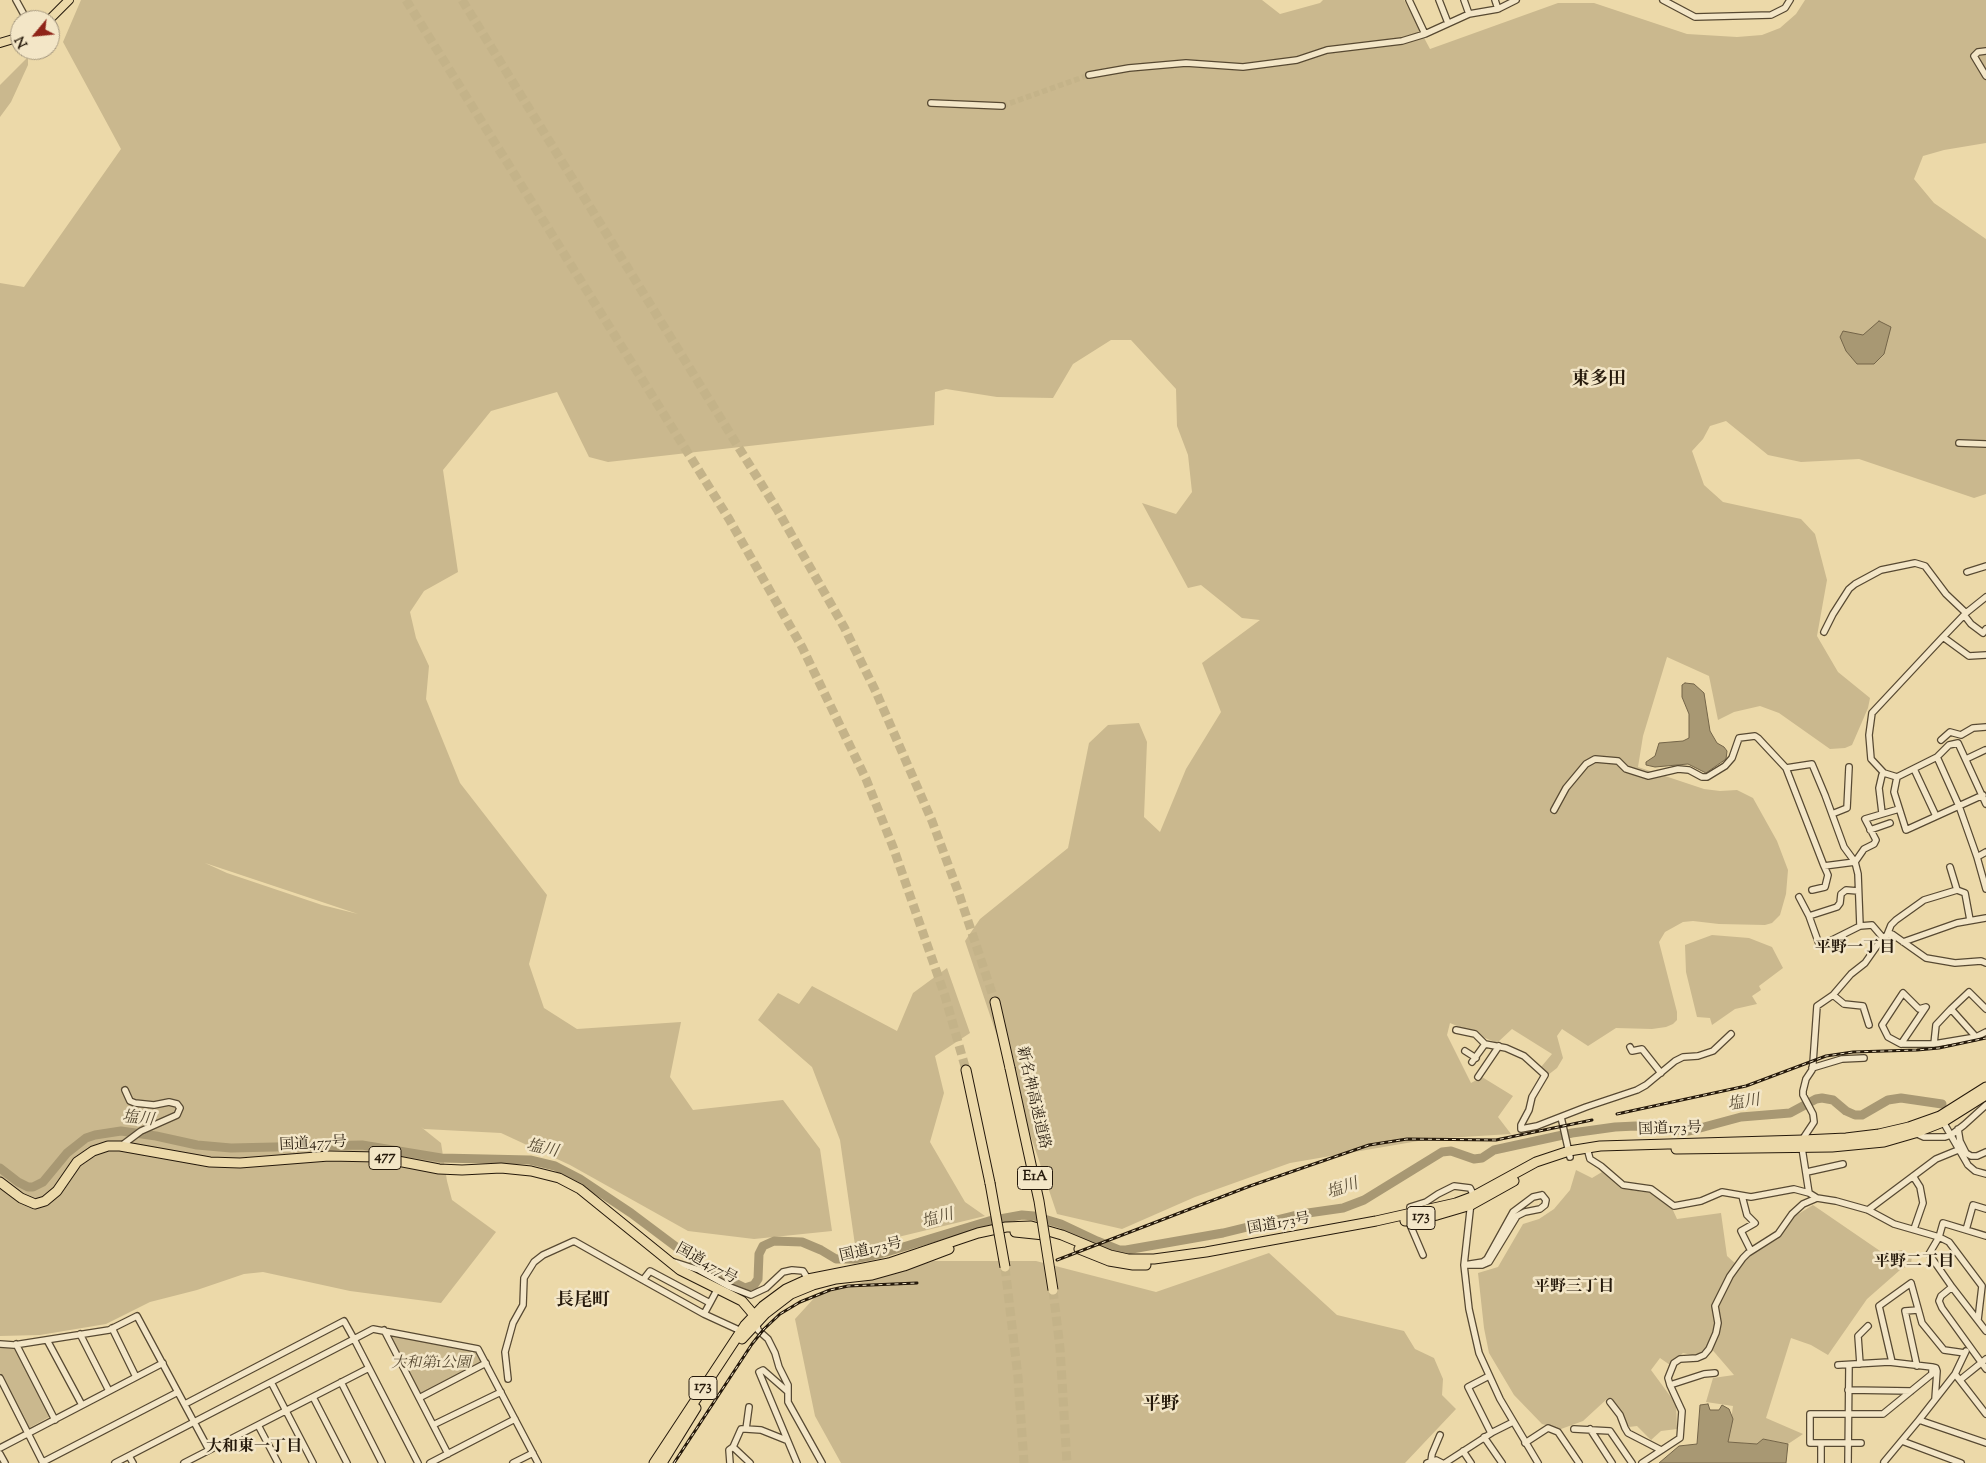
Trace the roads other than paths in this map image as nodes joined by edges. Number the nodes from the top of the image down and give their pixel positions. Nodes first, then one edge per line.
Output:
1 (69, 0) edge
2 (1409, 0) edge
3 (1439, 0) edge
4 (1464, 0) edge
5 (1495, 0) edge
6 (1516, 0) edge
7 (1663, 0) edge
8 (1790, 0) edge
9 (1498, 9) junction
10 (59, 10) edge
11 (1468, 14) junction
12 (1448, 24) junction
13 (1425, 34) junction
14 (1986, 51) edge
15 (1089, 74) tunnel mouth
16 (1986, 76) edge
17 (931, 103) dead end
18 (1002, 106) tunnel mouth
19 (1960, 443) dead end
20 (1986, 444) edge
21 (1986, 566) edge
22 (1966, 572) dead end
23 (1986, 597) edge
24 (1965, 614) junction
25 (1986, 630) edge
26 (1824, 632) dead end
27 (1944, 637) junction
28 (1986, 655) edge
29 (1986, 727) edge
30 (1942, 740) dead end
31 (1985, 750) edge
32 (1937, 757) junction
33 (1966, 759) junction
34 (1849, 767) dead end
35 (1786, 768) junction
36 (1914, 769) junction
37 (1882, 775) dead end
38 (1897, 777) junction
39 (1982, 795) junction
40 (1986, 804) edge
41 (1958, 806) junction
42 (1899, 809) junction
43 (1554, 810) dead end
44 (1882, 813) junction
45 (1832, 814) junction
46 (1936, 816) junction
47 (1890, 823) dead end
48 (1870, 830) junction
49 (1986, 852) edge
50 (1977, 856) junction
51 (1855, 862) junction
52 (1824, 866) junction
53 (1950, 867) dead end
54 (1986, 889) edge
55 (1812, 890) dead end
56 (1957, 890) junction
57 (1858, 891) junction
58 (1799, 897) dead end
59 (1809, 916) junction
60 (1986, 918) edge
61 (1970, 920) junction
62 (1860, 926) junction
63 (1886, 937) junction
64 (1903, 942) junction
65 (1986, 963) edge
66 (1834, 995) junction
67 (994, 1002) tunnel mouth
68 (1951, 1009) junction
69 (1986, 1009) edge
70 (1869, 1025) dead end
71 (1456, 1030) dead end
72 (1986, 1032) edge
73 (1731, 1034) dead end
74 (1976, 1037) junction
75 (1485, 1044) junction
76 (1901, 1044) junction
77 (1934, 1044) junction
78 (1499, 1046) junction
79 (1630, 1047) dead end
80 (1466, 1051) dead end
81 (1864, 1058) dead end
82 (1812, 1068) junction
83 (966, 1070) tunnel mouth
84 (1661, 1073) junction
85 (1478, 1077) dead end
86 (1986, 1087) edge
87 (125, 1090) dead end
88 (1986, 1095) edge
89 (1986, 1105) edge
90 (1561, 1117) junction
91 (1941, 1118) junction
92 (1958, 1129) junction
93 (1912, 1130) junction
94 (1951, 1135) junction
95 (1803, 1144) junction
96 (120, 1146) junction
97 (1588, 1150) junction
98 (1958, 1150) junction
99 (1986, 1152) edge
100 (1569, 1154) junction
101 (1843, 1164) dead end
102 (1806, 1172) junction
103 (1986, 1174) edge
104 (1913, 1176) junction
105 (0, 1182) edge
106 (1809, 1193) junction
107 (1742, 1196) junction
108 (1817, 1198) junction
109 (1472, 1200) junction
110 (1986, 1208) edge
111 (1868, 1210) junction
112 (1410, 1217) junction
113 (1914, 1229) junction
114 (1966, 1230) junction
115 (1986, 1236) edge
116 (1939, 1237) junction
117 (1751, 1251) junction
118 (1423, 1255) dead end
119 (666, 1260) junction
120 (1464, 1265) junction
121 (1005, 1267) tunnel mouth
122 (643, 1280) junction
123 (808, 1280) junction
124 (1952, 1287) junction
125 (718, 1288) junction
126 (1053, 1290) tunnel mouth
127 (710, 1303) junction
128 (1918, 1310) junction
129 (704, 1314) junction
130 (755, 1319) junction
131 (1978, 1320) junction
132 (1868, 1326) dead end
133 (112, 1328) junction
134 (384, 1330) junction
135 (741, 1331) junction
136 (1986, 1331) edge
137 (80, 1334) junction
138 (354, 1339) junction
139 (47, 1340) junction
140 (0, 1344) edge
141 (16, 1344) junction
142 (1969, 1345) junction
143 (1965, 1353) junction
144 (1984, 1361) edge
145 (1892, 1362) junction
146 (163, 1363) junction
147 (486, 1363) junction
148 (1860, 1364) junction
149 (1838, 1365) dead end
150 (1849, 1365) junction
151 (1917, 1366) junction
152 (1932, 1367) junction
153 (369, 1368) junction
154 (1986, 1369) edge
155 (1715, 1373) dead end
156 (1955, 1374) junction
157 (1489, 1376) junction
158 (136, 1377) junction
159 (0, 1378) edge
160 (508, 1379) dead end
161 (1960, 1380) junction
162 (271, 1382) junction
163 (341, 1382) junction
164 (1670, 1385) junction
165 (1848, 1390) junction
166 (109, 1391) junction
167 (787, 1391) junction
168 (1911, 1391) junction
169 (178, 1392) junction
170 (501, 1392) junction
171 (312, 1397) junction
172 (419, 1398) junction
173 (1935, 1399) junction
174 (1610, 1402) dead end
175 (185, 1404) junction
176 (82, 1405) junction
177 (749, 1406) dead end
178 (286, 1411) junction
179 (1848, 1414) junction
180 (1986, 1414) edge
181 (515, 1419) junction
182 (54, 1420) junction
183 (1919, 1420) junction
184 (194, 1421) junction
185 (1513, 1422) junction
186 (258, 1425) junction
187 (433, 1425) junction
188 (746, 1429) junction
189 (1574, 1429) dead end
190 (1590, 1429) junction
191 (1491, 1433) junction
192 (28, 1434) junction
193 (1440, 1435) dead end
194 (1484, 1437) junction
195 (786, 1440) junction
196 (1902, 1441) junction
197 (1821, 1442) junction
198 (1525, 1443) junction
199 (1848, 1443) junction
200 (1861, 1443) dead end
201 (1986, 1443) edge
202 (732, 1447) junction
203 (0, 1448) edge
204 (209, 1450) junction
205 (1661, 1450) junction
206 (1463, 1451) junction
207 (533, 1453) junction
208 (0, 1454) edge
209 (448, 1454) junction
210 (129, 1456) junction
211 (1429, 1462) edge
212 (4, 1463) edge
213 (43, 1463) edge
214 (115, 1463) edge
215 (132, 1463) edge
216 (184, 1463) edge
217 (278, 1463) edge
218 (313, 1463) edge
219 (347, 1463) edge
220 (382, 1463) edge
221 (418, 1463) edge
222 (430, 1463) edge
223 (513, 1463) edge
224 (538, 1463) edge
225 (654, 1463) edge
226 (662, 1463) edge
227 (730, 1463) edge
228 (750, 1463) edge
229 (797, 1463) edge
230 (822, 1463) edge
231 (1444, 1463) edge
232 (1471, 1463) edge
233 (1502, 1463) edge
234 (1538, 1463) edge
235 (1579, 1463) edge
236 (1612, 1463) edge
237 (1632, 1463) edge
238 (1642, 1463) edge
239 (1821, 1463) edge
240 (1848, 1463) edge
241 (1885, 1463) edge
242 (1961, 1463) edge

1 - 10 main road
2 - 13 street
3 - 12 street
4 - 11 street
5 - 9 street
6 - 9 street
7 - 8 street
9 - 11 street
11 - 12 street
12 - 13 street
13 - 15 street
14 - 16 street
17 - 18 street
19 - 20 street
21 - 22 street
23 - 24 street
24 - 25 street
24 - 26 street
24 - 27 street
27 - 28 street
27 - 38 street
29 - 30 street
31 - 33 street
32 - 33 street
32 - 36 street
32 - 41 street
33 - 39 street
34 - 45 street
35 - 43 street
35 - 45 street
35 - 52 street
36 - 38 street
36 - 46 street
37 - 44 street
38 - 42 street
39 - 40 street
39 - 41 street
41 - 46 street
41 - 50 street
42 - 44 street
42 - 46 street
44 - 48 street
45 - 51 street
47 - 48 street
48 - 51 street
49 - 50 street
50 - 54 street
51 - 52 street
51 - 57 street
52 - 55 street
53 - 56 street
56 - 61 street
56 - 63 street
57 - 59 street
57 - 62 street
58 - 59 street
59 - 62 street
60 - 61 street
61 - 64 street
62 - 63 street
63 - 64 street
63 - 66 street
64 - 65 street
66 - 70 street
66 - 82 street
67 - 126 highway, 新名神高速道路 / E1A, bridge
68 - 69 street
68 - 74 street
68 - 77 street
71 - 75 street
72 - 74 street
73 - 84 street
74 - 77 street
75 - 78 street
75 - 80 street
76 - 76 street
76 - 77 street
78 - 85 street
78 - 90 street
79 - 84 street
81 - 82 street
82 - 95 street
83 - 121 highway, bridge
84 - 90 street
86 - 91 highway, 国道173号 / 173
87 - 96 street
88 - 91 highway, 国道173号 / 173
89 - 92 street
90 - 100 street
91 - 93 highway, 国道173号 / 173
91 - 94 street
92 - 94 street
92 - 99 street
93 - 94 street
93 - 95 highway, 国道173号 / 173
94 - 98 street
95 - 97 highway, 国道173号 / 173
95 - 102 street
96 - 105 highway, 国道477号 / 477
96 - 119 highway, 国道477号 / 477
97 - 100 highway, 国道173号 / 173
97 - 107 street
98 - 103 street
98 - 104 street
100 - 109 highway, 国道173号 / 173
101 - 102 street
102 - 106 street
104 - 111 street
104 - 113 street
106 - 107 street
106 - 108 street
107 - 117 street
108 - 111 street
108 - 117 street
109 - 112 highway, 国道173号 / 173
109 - 112 street
109 - 120 street
110 - 114 street
111 - 113 street
112 - 118 street
112 - 123 highway, 国道173号 / 173
112 - 130 highway, 国道173号 / 173
113 - 116 street
114 - 115 street
114 - 116 street
116 - 124 street
116 - 131 street
117 - 164 street
119 - 123 street
119 - 125 highway, 国道477号 / 477
120 - 120 street
120 - 157 street
122 - 127 street
122 - 129 street
122 - 160 street
123 - 130 highway, 国道173号 / 173
124 - 131 street
124 - 142 street
125 - 127 street
125 - 130 highway, 国道477号 / 477
127 - 129 street
128 - 143 street
128 - 145 street
128 - 151 street
129 - 135 street
130 - 135 highway, 国道173号 / 173
130 - 167 street
130 - 226 highway, 国道173号 / 173
131 - 136 street
132 - 148 street
133 - 137 street
133 - 146 street
133 - 158 street
134 - 138 street
134 - 147 street
134 - 172 street
135 - 225 highway, 国道173号 / 173
137 - 139 street
137 - 166 street
138 - 153 street
138 - 162 street
138 - 175 street
139 - 141 street
139 - 176 street
140 - 141 street
141 - 182 street
142 - 143 street
142 - 144 street
143 - 156 street
144 - 154 street
144 - 161 street
145 - 148 street
145 - 151 street
146 - 158 street
146 - 169 street
147 - 170 street
147 - 172 street
148 - 150 street
149 - 150 street
150 - 165 street
151 - 152 street
152 - 168 street
152 - 173 street
153 - 163 street
153 - 221 street
155 - 164 street
156 - 161 street
156 - 173 street
157 - 185 street
157 - 191 street
158 - 166 street
159 - 192 street
161 - 180 street
162 - 178 street
162 - 184 street
163 - 171 street
163 - 220 street
164 - 205 street
165 - 168 street
165 - 179 street
166 - 176 street
167 - 195 street
167 - 230 street
168 - 179 street
169 - 175 street
169 - 213 street
170 - 181 street
170 - 187 street
171 - 178 street
171 - 219 street
172 - 187 street
173 - 183 street
174 - 205 street
175 - 184 street
176 - 182 street
177 - 188 street
178 - 186 street
178 - 218 street
179 - 197 street
179 - 199 street
181 - 207 street
181 - 209 street
182 - 192 street
183 - 196 street
183 - 201 street
184 - 204 street
184 - 210 street
185 - 191 street
185 - 198 street
186 - 204 street
186 - 217 street
187 - 209 street
188 - 195 street
188 - 202 street
189 - 190 street
190 - 236 street
190 - 237 street
191 - 194 street
192 - 203 street
192 - 213 street
193 - 211 street
194 - 206 street
194 - 233 street
195 - 229 street
196 - 241 street
196 - 242 street
197 - 199 street
197 - 239 street
198 - 234 street
198 - 235 street
199 - 200 street
199 - 240 street
202 - 227 street
202 - 228 street
204 - 216 street
205 - 238 street
206 - 231 street
206 - 232 street
207 - 223 street
207 - 224 street
208 - 212 street
209 - 222 street
210 - 214 street
210 - 215 street
211 - 231 street

